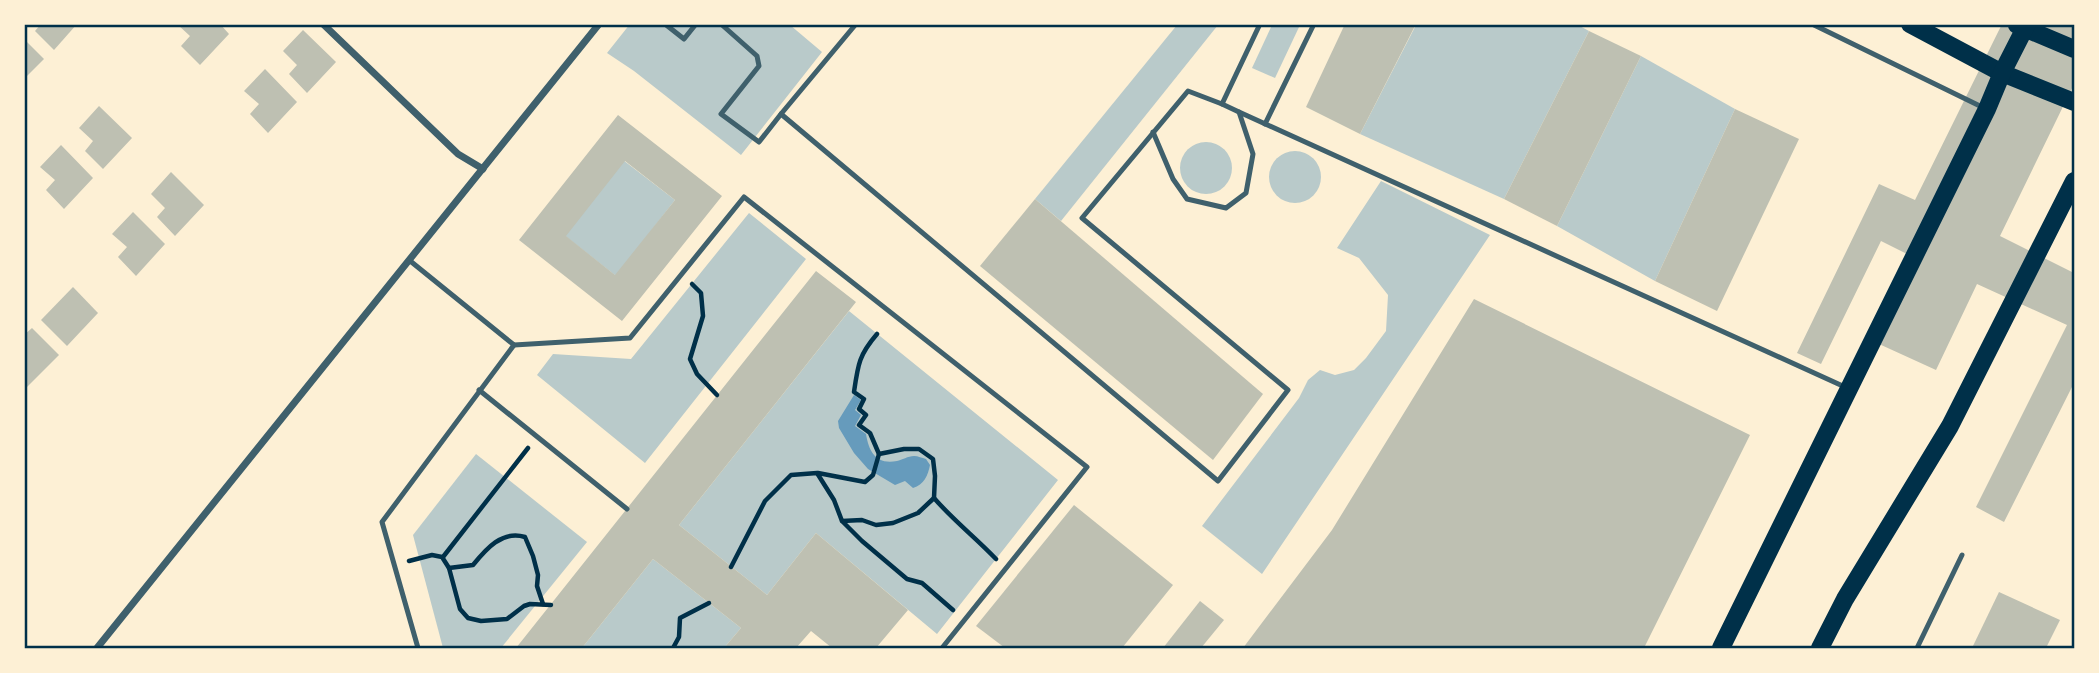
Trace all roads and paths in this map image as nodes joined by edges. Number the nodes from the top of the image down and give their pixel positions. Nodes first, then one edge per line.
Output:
1 (323, 24) edge
2 (600, 24) edge
3 (665, 24) edge
4 (696, 24) edge
5 (721, 24) edge
6 (856, 24) edge
7 (1260, 24) edge
8 (1314, 24) edge
9 (1812, 24) edge
10 (1910, 24) edge
11 (2023, 26) edge
12 (2074, 49) edge
13 (2002, 73) junction
14 (2074, 102) edge
15 (1222, 104) junction
16 (1987, 109) junction
17 (1239, 112) junction
18 (782, 114) junction
19 (1265, 124) junction
20 (1153, 132) junction
21 (483, 169) junction
22 (2074, 181) edge
23 (409, 260) junction
24 (682, 273) junction
25 (877, 334) dead end
26 (514, 345) junction
27 (1849, 389) junction
28 (480, 390) junction
29 (717, 395) dead end
30 (537, 436) junction
31 (879, 455) junction
32 (817, 473) junction
33 (934, 498) junction
34 (627, 509) dead end
35 (842, 521) junction
36 (1962, 555) dead end
37 (442, 557) junction
38 (996, 559) dead end
39 (394, 565) junction
40 (731, 567) dead end
41 (449, 568) junction
42 (709, 603) dead end
43 (543, 604) junction
44 (551, 605) dead end
45 (965, 620) junction
46 (97, 649) edge
47 (418, 649) edge
48 (673, 649) edge
49 (942, 649) edge
50 (1721, 649) edge
51 (1820, 649) edge
52 (1917, 649) edge

1 - 21 street
2 - 21 street
3 - 4 lane
5 - 18 lane
6 - 18 lane
7 - 15 lane
8 - 19 lane
9 - 16 lane
10 - 13 main road
11 - 12 main road
11 - 13 main road
13 - 14 main road
13 - 16 main road
15 - 17 lane
15 - 20 lane
16 - 27 main road
17 - 19 lane
17 - 20 lane
18 - 20 lane
19 - 27 lane
21 - 23 street
22 - 51 main road
23 - 26 lane
23 - 46 street
24 - 26 lane
24 - 29 path
24 - 45 lane
25 - 31 path
26 - 28 lane
27 - 50 main road
28 - 30 lane
28 - 39 lane
30 - 34 lane
30 - 37 path
31 - 32 path
31 - 33 path
32 - 35 path
32 - 40 path
33 - 35 path
33 - 38 path
35 - 45 path
36 - 52 lane
37 - 39 path
37 - 41 path
39 - 47 lane
41 - 43 path
41 - 43 path
42 - 48 path
43 - 44 path
45 - 49 lane

